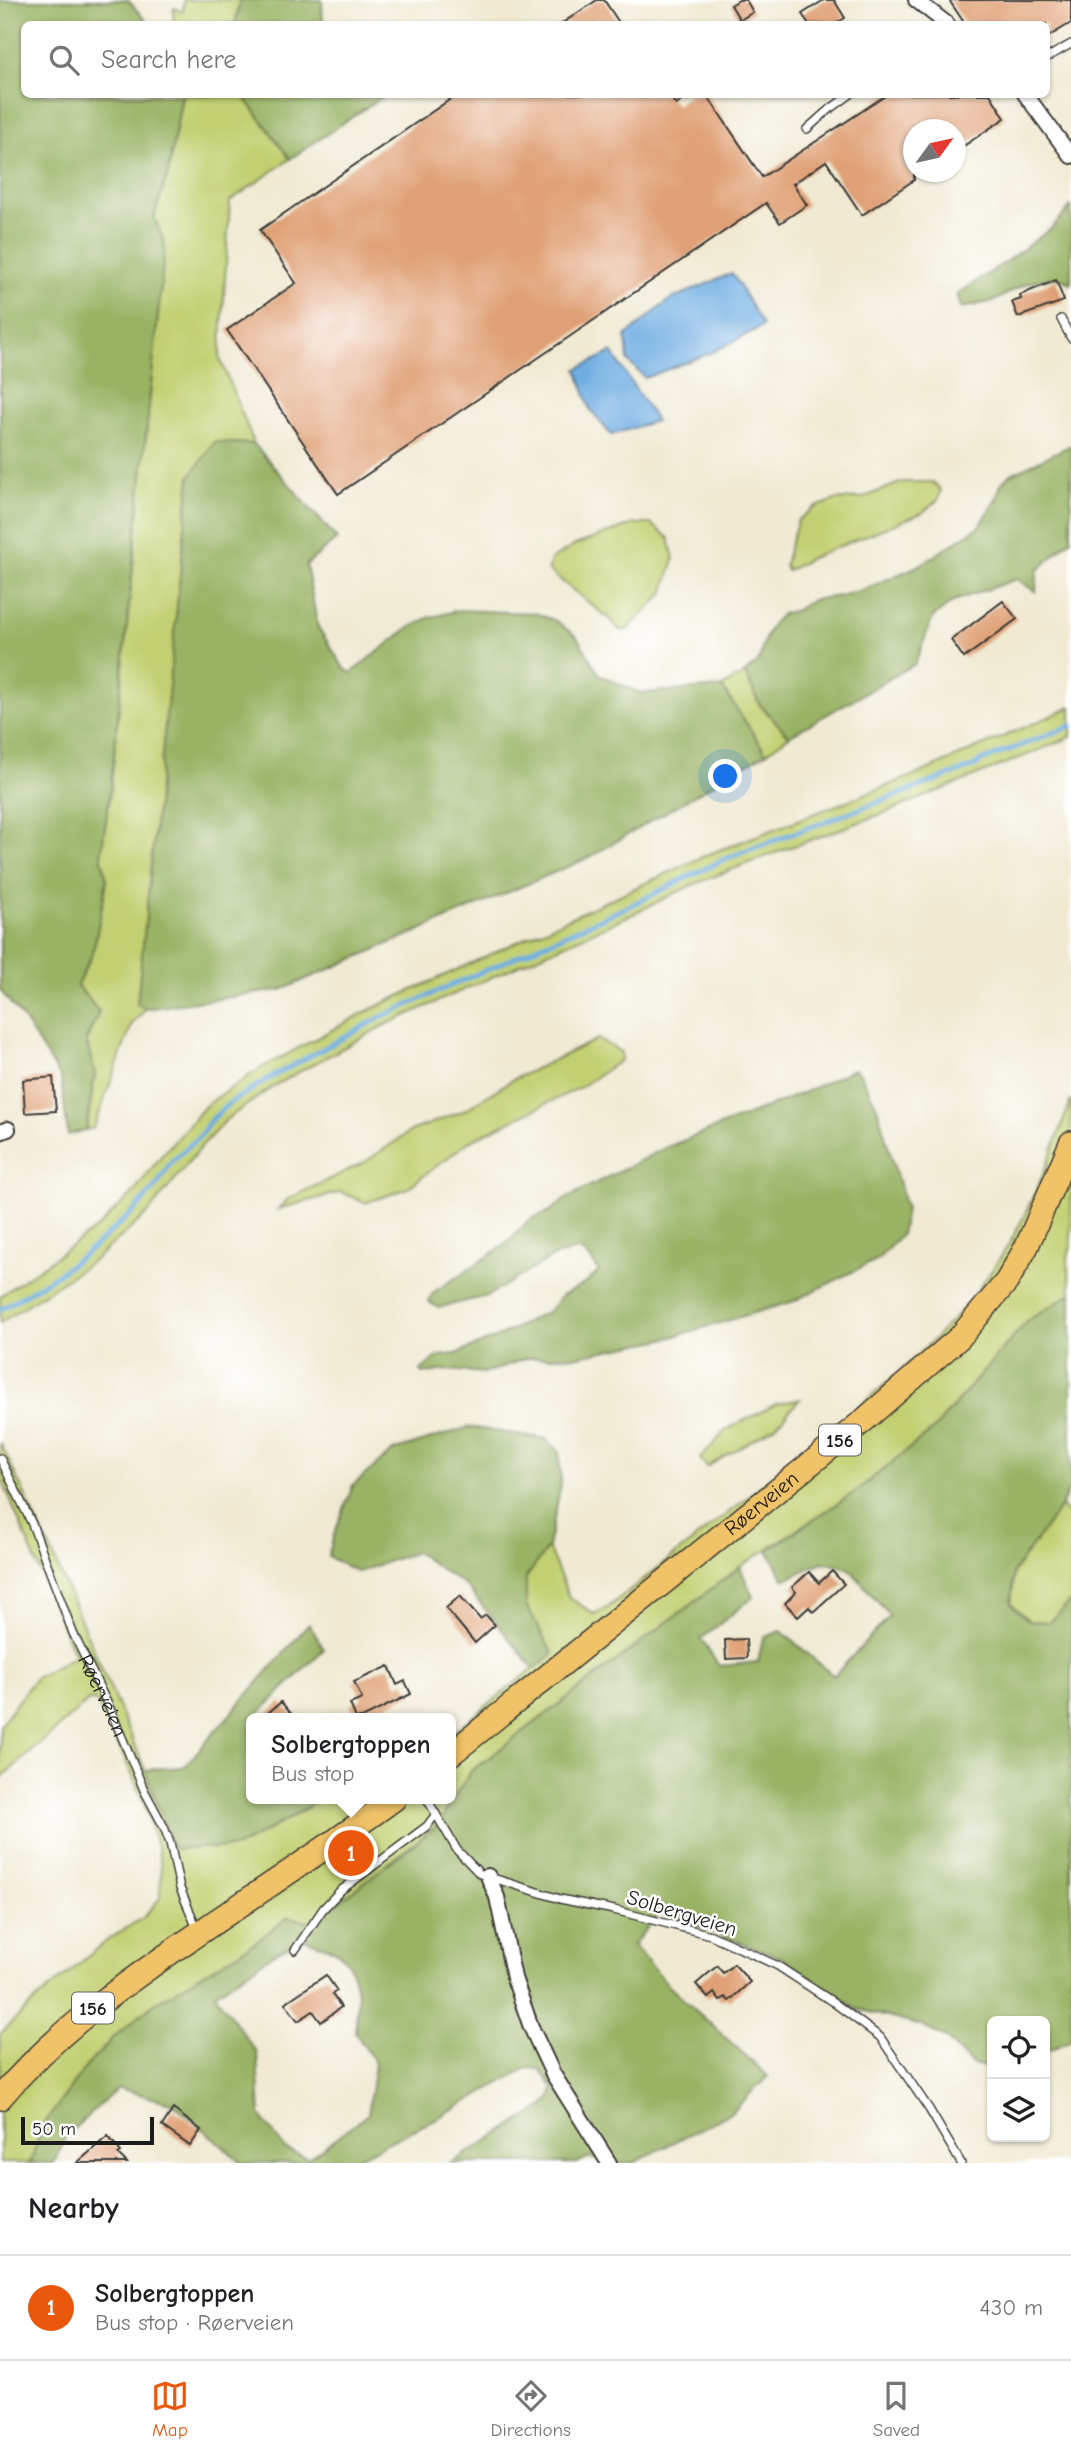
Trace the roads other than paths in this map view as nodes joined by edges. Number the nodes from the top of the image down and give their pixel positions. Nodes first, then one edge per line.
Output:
1 (916, 0) edge
2 (943, 21) edge
3 (1071, 44) edge
4 (1050, 56) edge
5 (845, 98) edge
6 (1028, 98) edge
7 (807, 129) dead end
8 (1071, 156) edge
9 (1061, 319) dead end
10 (1071, 338) edge
11 (1071, 1143) edge
12 (0, 1458) edge
13 (456, 1750) edge
14 (387, 1804) edge
15 (430, 1804) edge
16 (436, 1814) junction
17 (488, 1876) junction
18 (199, 1933) junction
19 (295, 1950) dead end
20 (0, 2098) edge
21 (609, 2163) edge
22 (961, 2163) edge

1 - 2 street
3 - 4 lane
5 - 7 lane
6 - 8 street
9 - 10 lane
11 - 13 main road, Røerveien / 156
12 - 18 lane, Røerveien
14 - 18 main road, 156
15 - 16 lane, Solbergveien
16 - 17 lane, Solbergveien
16 - 19 lane
17 - 21 street
17 - 22 lane, Solbergveien
18 - 20 main road, 156

